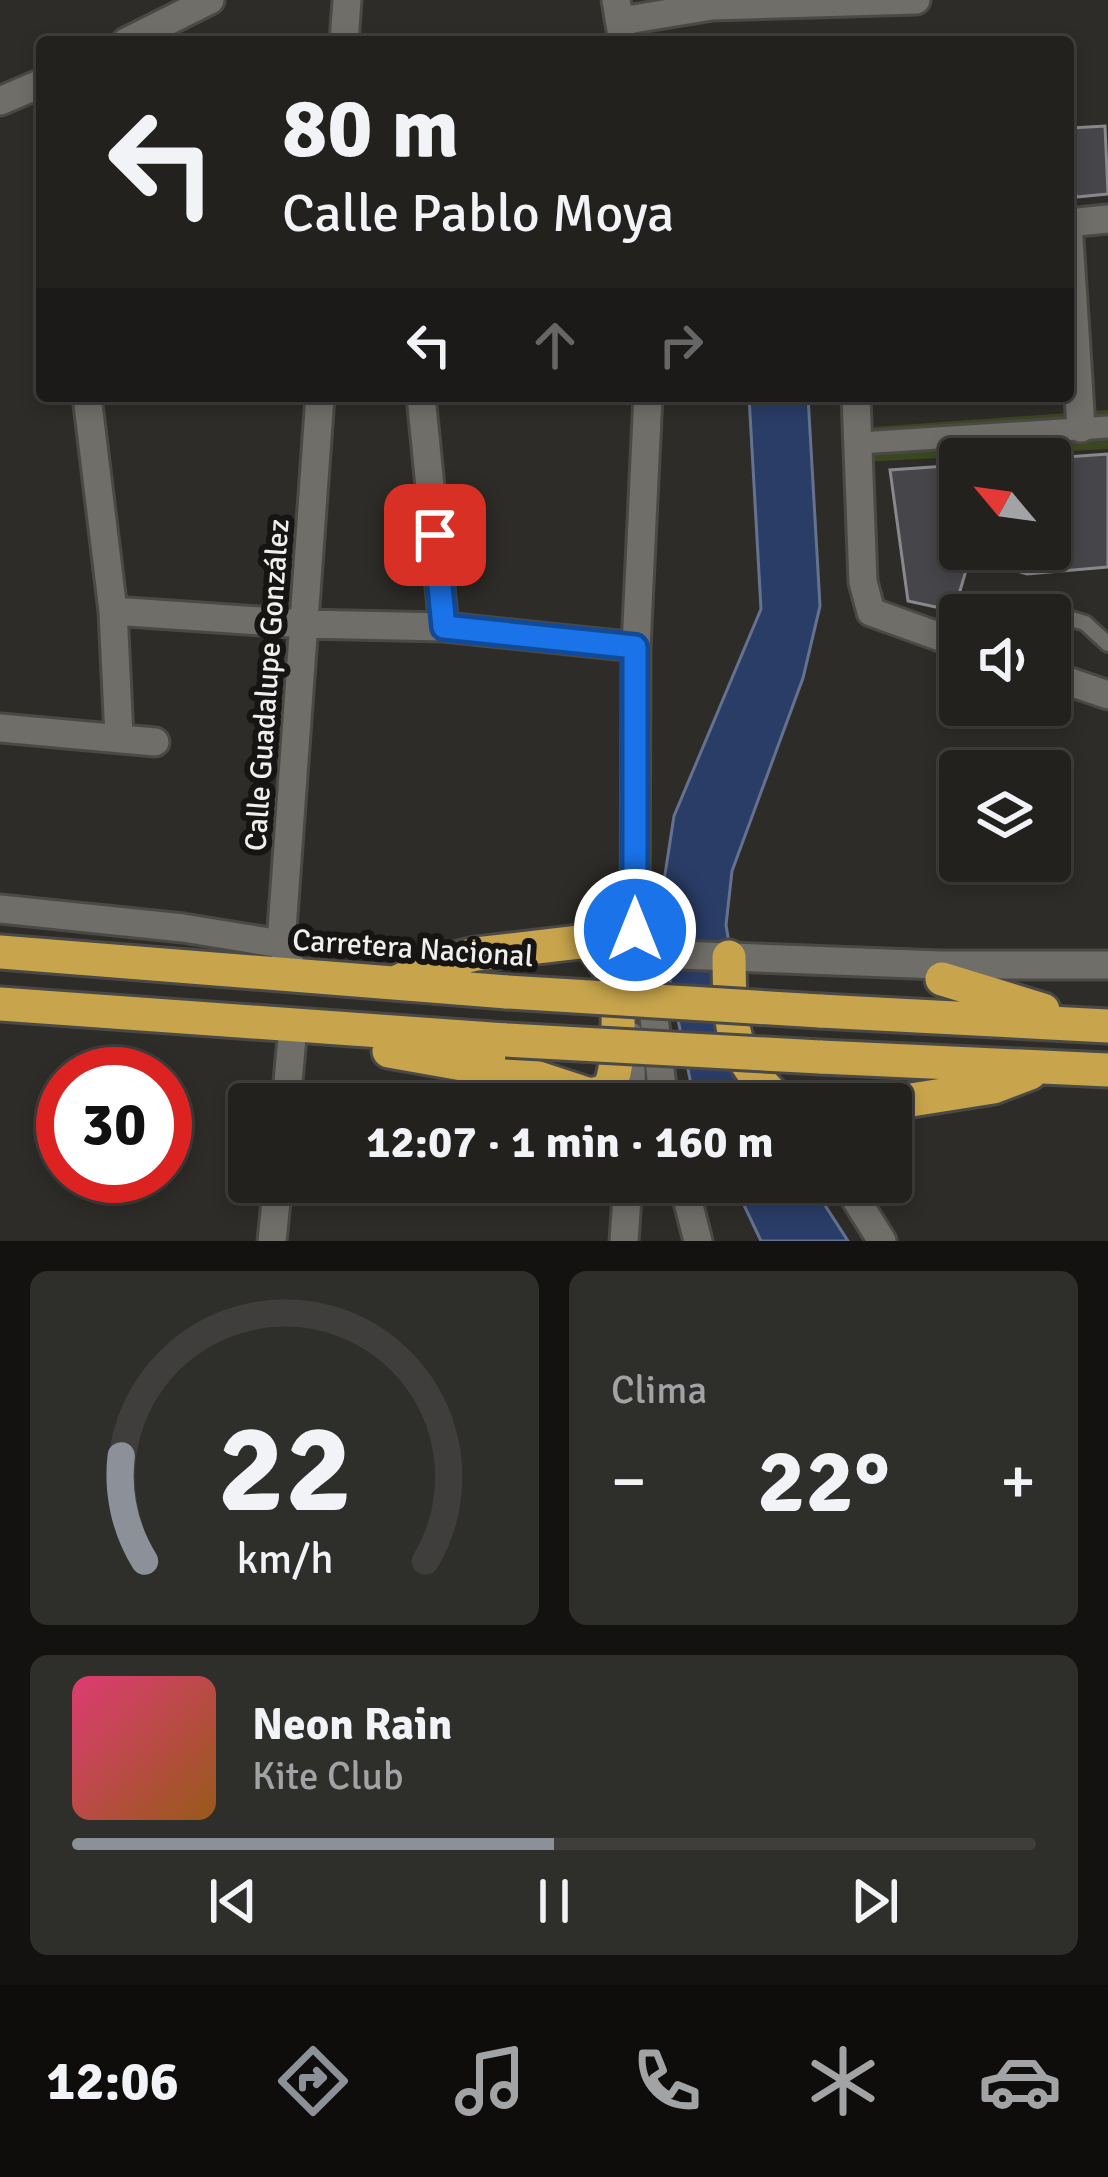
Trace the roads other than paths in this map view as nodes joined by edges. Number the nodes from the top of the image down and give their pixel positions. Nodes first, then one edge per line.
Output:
1 (210, 0) edge
2 (346, 0) edge
3 (916, 0) edge
4 (620, 21) edge
5 (138, 36) edge
6 (344, 36) edge
7 (36, 86) edge
8 (0, 101) edge
9 (1108, 219) edge
10 (1074, 222) edge
11 (1074, 268) edge
12 (89, 402) edge
13 (320, 402) edge
14 (422, 402) edge
15 (648, 402) edge
16 (857, 402) edge
17 (1095, 427) edge
18 (860, 443) junction
19 (112, 610) junction
20 (1071, 619) edge
21 (304, 624) junction
22 (444, 627) junction
23 (939, 636) edge
24 (1108, 644) edge
25 (635, 647) junction
26 (1071, 682) edge
27 (1108, 695) edge
28 (0, 728) edge
29 (119, 736) junction
30 (154, 742) dead end
31 (0, 910) edge
32 (588, 941) junction
33 (281, 944) junction
34 (641, 949) junction
35 (0, 952) edge
36 (722, 959) junction
37 (1108, 965) edge
38 (296, 976) junction
39 (942, 980) junction
40 (1108, 983) edge
41 (394, 984) junction
42 (0, 1004) edge
43 (293, 1026) junction
44 (1102, 1026) edge
45 (332, 1028) junction
46 (1042, 1068) junction
47 (1108, 1070) edge
48 (535, 1077) junction
49 (288, 1083) edge
50 (544, 1083) edge
51 (633, 1083) edge
52 (661, 1083) edge
53 (760, 1083) edge
54 (912, 1100) edge
55 (276, 1203) edge
56 (627, 1203) edge
57 (688, 1203) edge
58 (858, 1203) edge
59 (272, 1241) edge
60 (624, 1241) edge
61 (698, 1241) edge
62 (882, 1241) edge

1 - 5 street
2 - 6 street
3 - 4 street
7 - 8 street
9 - 10 street
11 - 17 street
12 - 19 street
13 - 21 street, Calle Guadalupe González
14 - 22 street
15 - 25 street
16 - 18 street
17 - 18 street
18 - 23 street
19 - 21 street
19 - 29 street
20 - 24 lane
21 - 22 street
21 - 33 street, Calle Guadalupe González
22 - 25 street
25 - 34 street
26 - 27 street
28 - 29 street
29 - 30 street
31 - 33 street
32 - 34 highway
32 - 41 highway
32 - 48 highway
33 - 38 street, Calle Guadalupe González
34 - 36 street
34 - 51 street
34 - 52 street
35 - 38 highway, Carretera Nacional
36 - 37 street
36 - 39 street
36 - 53 highway
38 - 41 highway, Carretera Nacional
39 - 40 street
39 - 44 highway
41 - 44 highway, Carretera Nacional, bridge
42 - 43 highway
43 - 45 highway
43 - 49 street
45 - 46 highway, bridge
45 - 48 highway
46 - 47 highway
46 - 54 highway
48 - 50 highway
55 - 59 street
56 - 60 street
57 - 61 street
58 - 62 street

